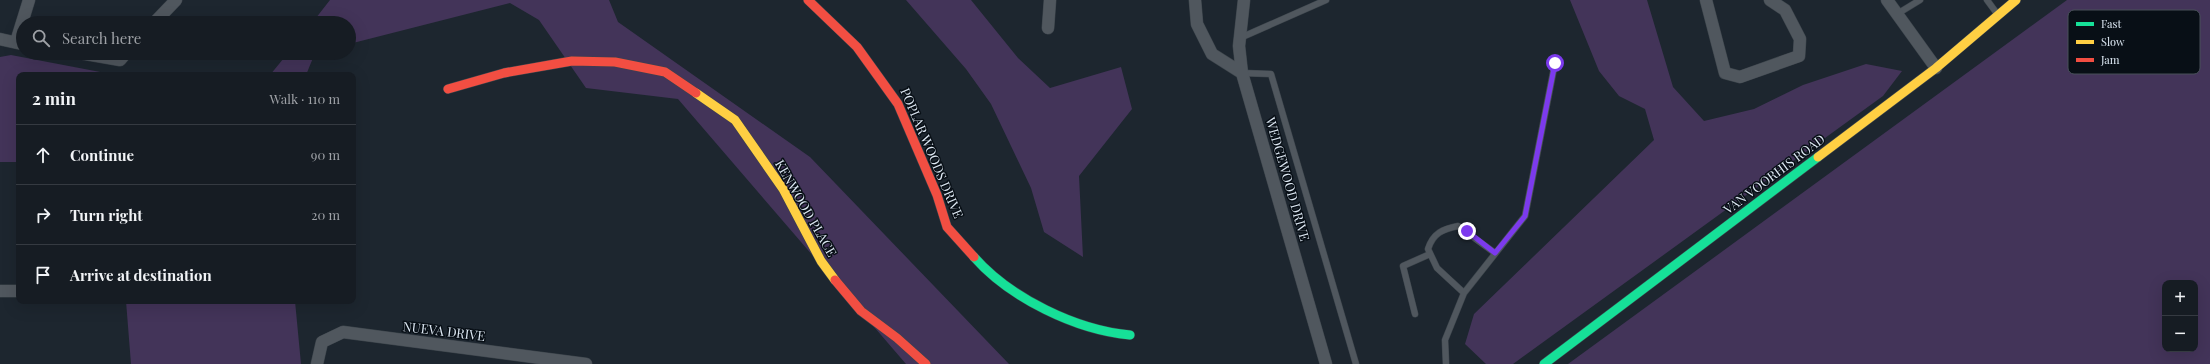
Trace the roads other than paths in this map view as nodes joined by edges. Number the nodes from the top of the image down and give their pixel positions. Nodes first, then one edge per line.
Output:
1 (29, 0) edge
2 (176, 0) edge
3 (808, 0) edge
4 (1050, 0) edge
5 (1195, 0) edge
6 (1244, 0) edge
7 (1326, 0) edge
8 (1706, 0) edge
9 (1770, 0) edge
10 (1887, 0) edge
11 (1920, 0) edge
12 (1987, 0) edge
13 (2016, 0) edge
14 (1897, 14) junction
15 (25, 16) edge
16 (161, 16) edge
17 (1998, 16) junction
18 (1048, 28) dead end
19 (1240, 38) junction
20 (0, 39) edge
21 (16, 42) edge
22 (1555, 63) dead end
23 (1936, 68) junction
24 (1242, 73) junction
25 (448, 89) dead end
26 (1495, 253) junction
27 (1430, 254) junction
28 (0, 291) edge
29 (16, 291) edge
30 (1464, 293) junction
31 (1415, 314) dead end
32 (1130, 335) dead end
33 (316, 364) edge
34 (586, 364) edge
35 (926, 364) edge
36 (1326, 364) edge
37 (1356, 364) edge
38 (1446, 364) edge
39 (1544, 364) edge

1 - 15 street
2 - 16 street
3 - 32 street, POPLAR WOODS DRIVE
4 - 18 street
5 - 24 street
6 - 19 street, WEDGEWOOD DRIVE
7 - 19 lane
8 - 9 street
10 - 14 street
11 - 14 lane
12 - 17 lane
13 - 17 street, VAN VOORHIS ROAD
14 - 23 street
17 - 23 street, VAN VOORHIS ROAD
19 - 24 street, WEDGEWOOD DRIVE
20 - 21 street
22 - 26 lane
23 - 39 street, VAN VOORHIS ROAD
24 - 36 street, WEDGEWOOD DRIVE
24 - 37 lane
25 - 35 street, KENWOOD PLACE
26 - 27 lane
26 - 30 lane
27 - 30 lane
27 - 31 lane
28 - 29 street
30 - 38 lane
33 - 34 street, NUEVA DRIVE

